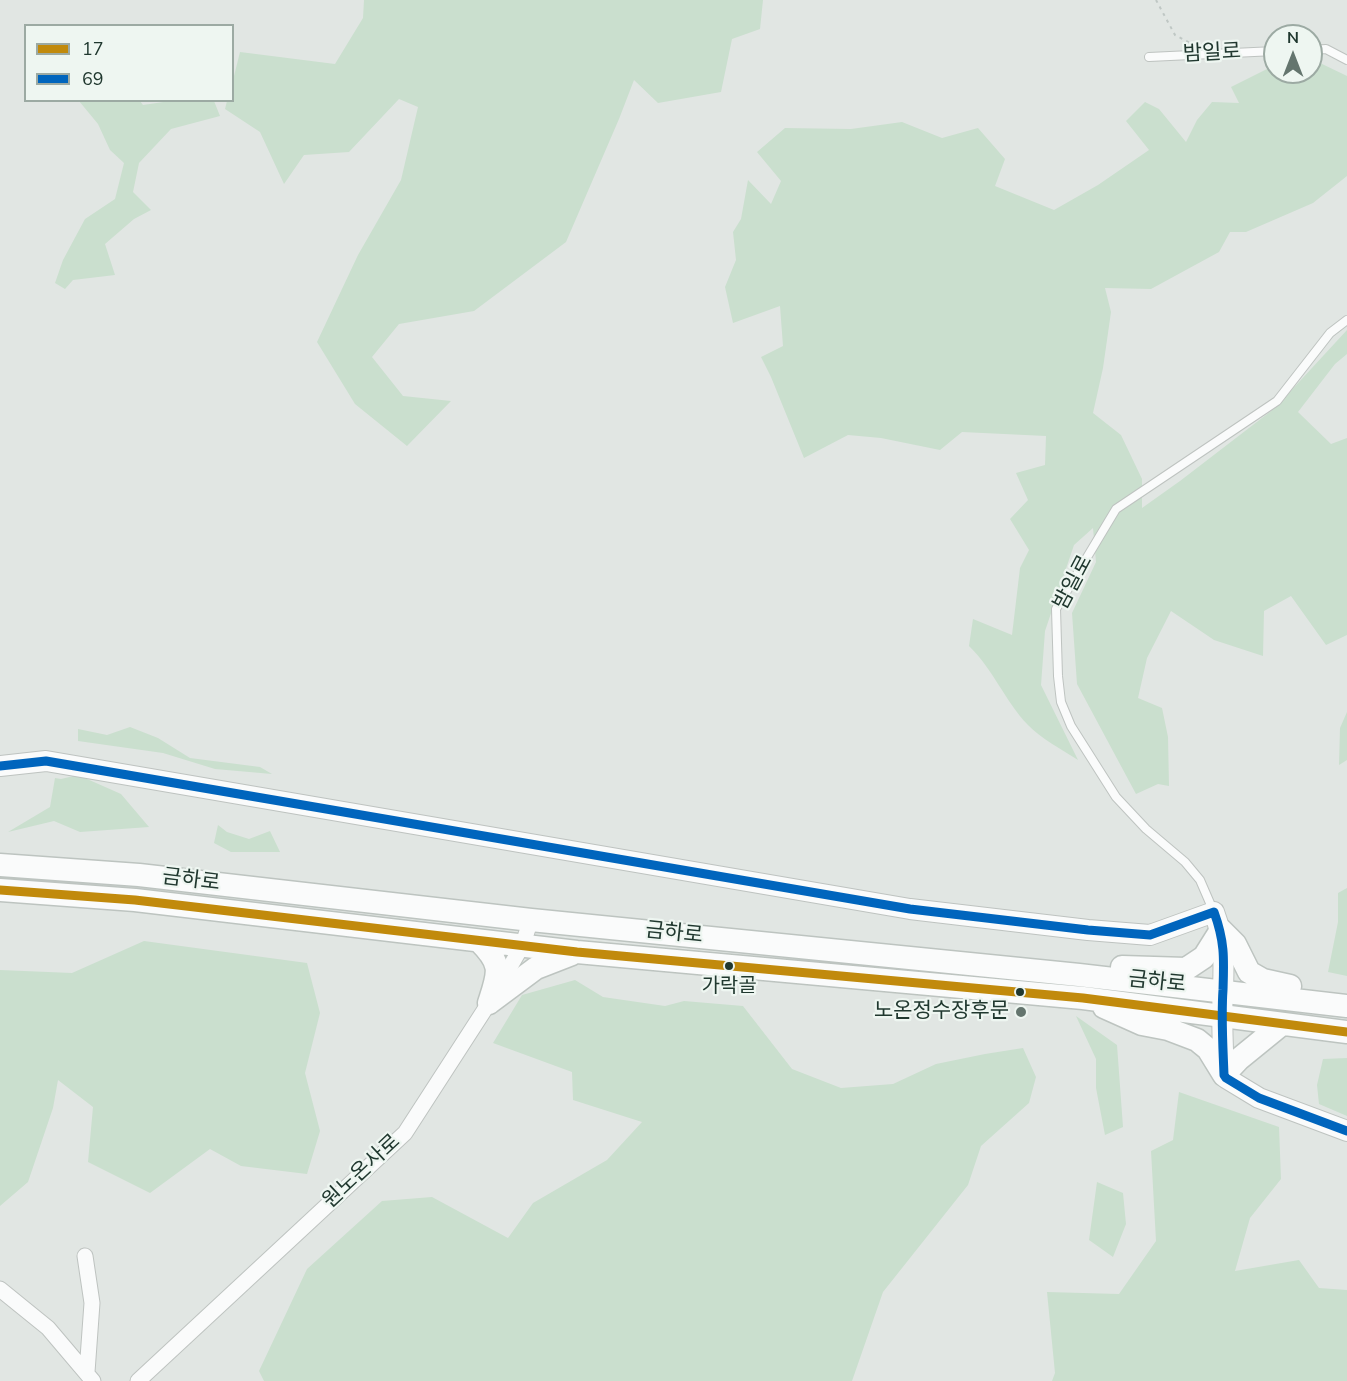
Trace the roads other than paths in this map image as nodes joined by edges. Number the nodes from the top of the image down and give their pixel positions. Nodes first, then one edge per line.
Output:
1 (1323, 49) edge
2 (1263, 52) edge
3 (1149, 57) dead end
4 (1347, 60) edge
5 (1347, 320) edge
6 (0, 765) edge
7 (0, 865) edge
8 (0, 890) edge
9 (531, 920) junction
10 (1217, 921) junction
11 (479, 941) junction
12 (522, 946) junction
13 (577, 952) junction
14 (1079, 975) junction
15 (1222, 990) junction
16 (1083, 998) junction
17 (489, 1003) junction
18 (1347, 1006) edge
19 (1223, 1015) junction
20 (1282, 1024) junction
21 (1347, 1032) edge
22 (1224, 1075) junction
23 (1347, 1131) edge
24 (85, 1256) dead end
25 (0, 1289) edge
26 (90, 1376) edge
27 (138, 1381) edge

1 - 4 lane
2 - 3 lane, 밤일로
5 - 10 lane, 밤일로
6 - 10 street
7 - 9 main road, 금하로
8 - 11 main road, 금하로
9 - 12 street, 원노온사로
9 - 14 main road, 금하로
10 - 14 main road
10 - 15 street, 밤일로
10 - 18 main road
11 - 12 main road, 금하로
11 - 17 main road
12 - 13 main road, 금하로
12 - 17 street, 원노온사로
13 - 16 main road, 금하로
13 - 17 main road
14 - 15 main road, 금하로
15 - 18 main road, 금하로
15 - 19 street, 밤일로
16 - 19 main road, 금하로
16 - 22 main road
17 - 27 street, 원노온사로
19 - 20 main road, 금하로
19 - 22 street, 밤일로
20 - 21 main road, 금하로
20 - 22 main road
22 - 23 street
24 - 26 street
25 - 26 street

